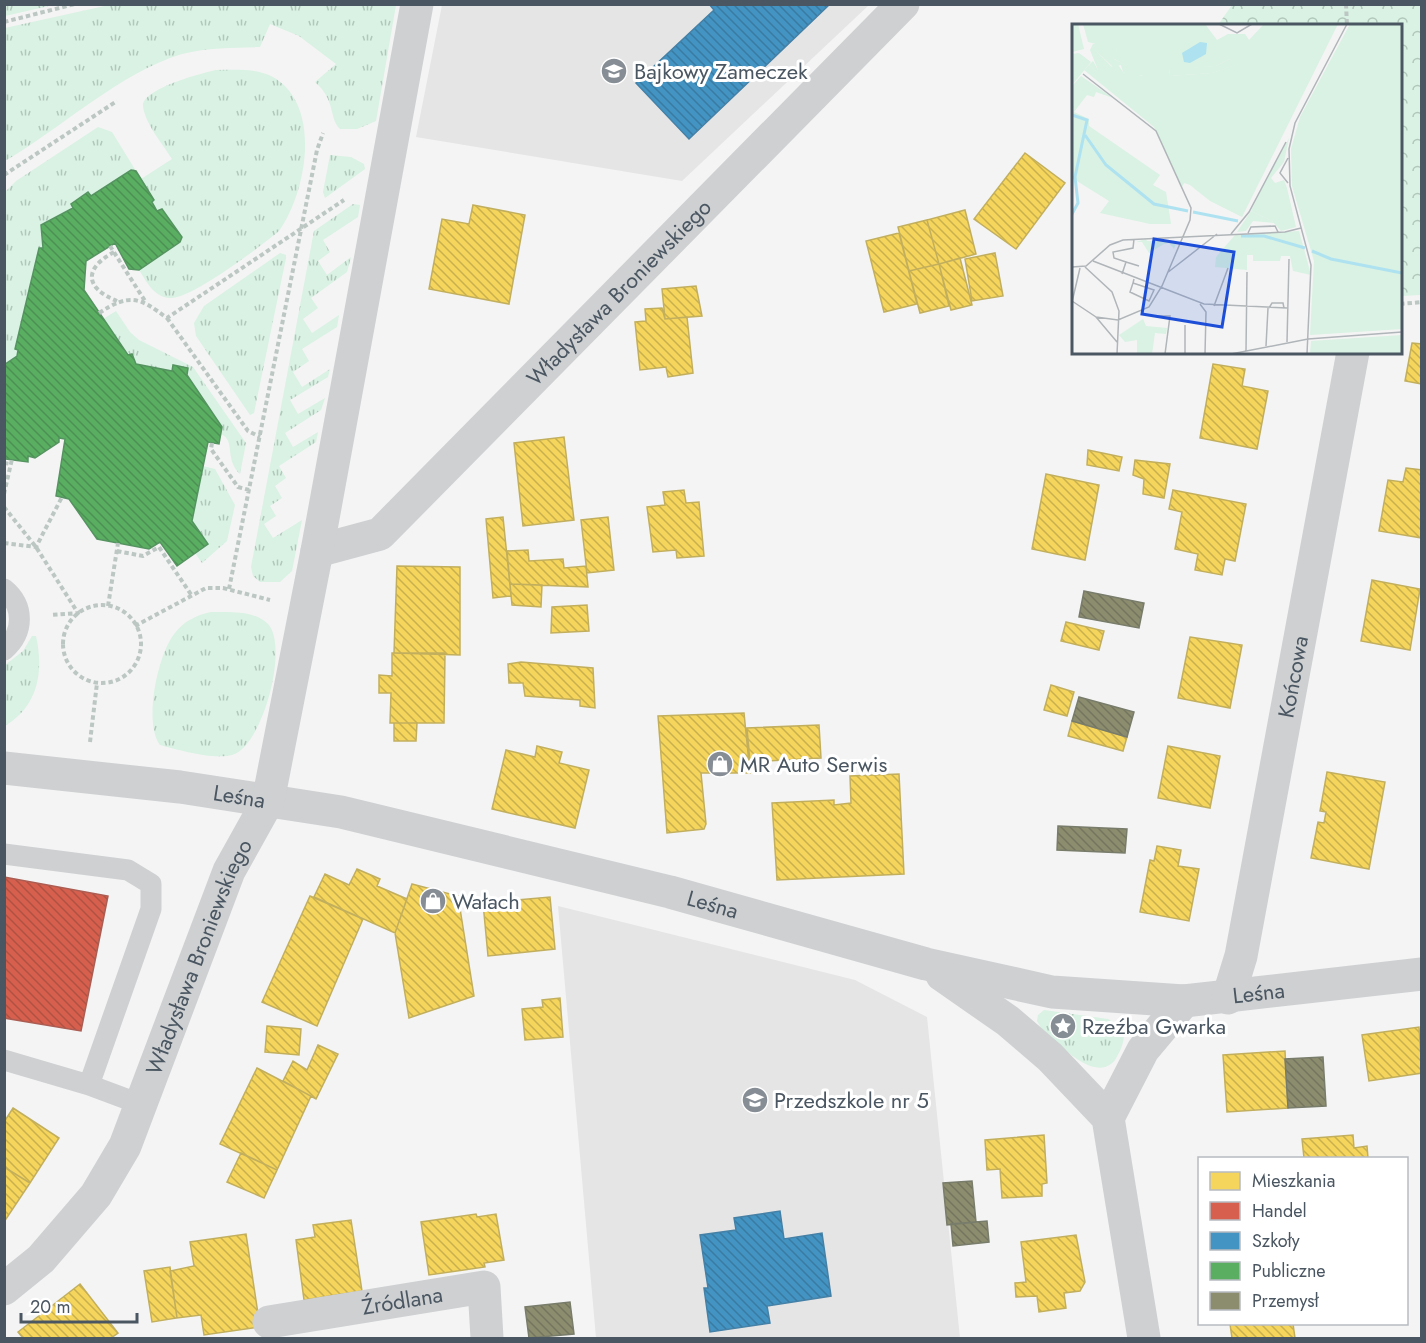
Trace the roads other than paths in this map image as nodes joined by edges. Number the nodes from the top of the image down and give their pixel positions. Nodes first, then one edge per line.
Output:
1 (417, 4) edge
2 (903, 4) edge
3 (1353, 354) edge
4 (317, 551) junction
5 (4, 589) edge
6 (4, 650) edge
7 (4, 768) edge
8 (268, 801) junction
9 (4, 854) edge
10 (926, 964) junction
11 (1422, 974) edge
12 (1228, 998) junction
13 (1184, 1001) junction
14 (4, 1060) edge
15 (89, 1085) junction
16 (140, 1104) junction
17 (1108, 1118) junction
18 (4, 1289) edge
19 (269, 1322) dead end
20 (487, 1338) edge
21 (1144, 1338) edge

1 - 4 street, Władysława Broniewskiego
2 - 4 street, Władysława Broniewskiego
3 - 12 street, Końcowa
4 - 8 street, Władysława Broniewskiego
5 - 6 lane
7 - 8 street, Leśna
8 - 10 street, Leśna
8 - 16 street, Władysława Broniewskiego
9 - 15 lane
10 - 13 street, Leśna
10 - 17 street
11 - 12 street, Leśna
12 - 13 street, Leśna
13 - 17 street
14 - 15 lane
15 - 16 lane
16 - 18 street, Władysława Broniewskiego
17 - 21 street
19 - 20 street, Źródlana

